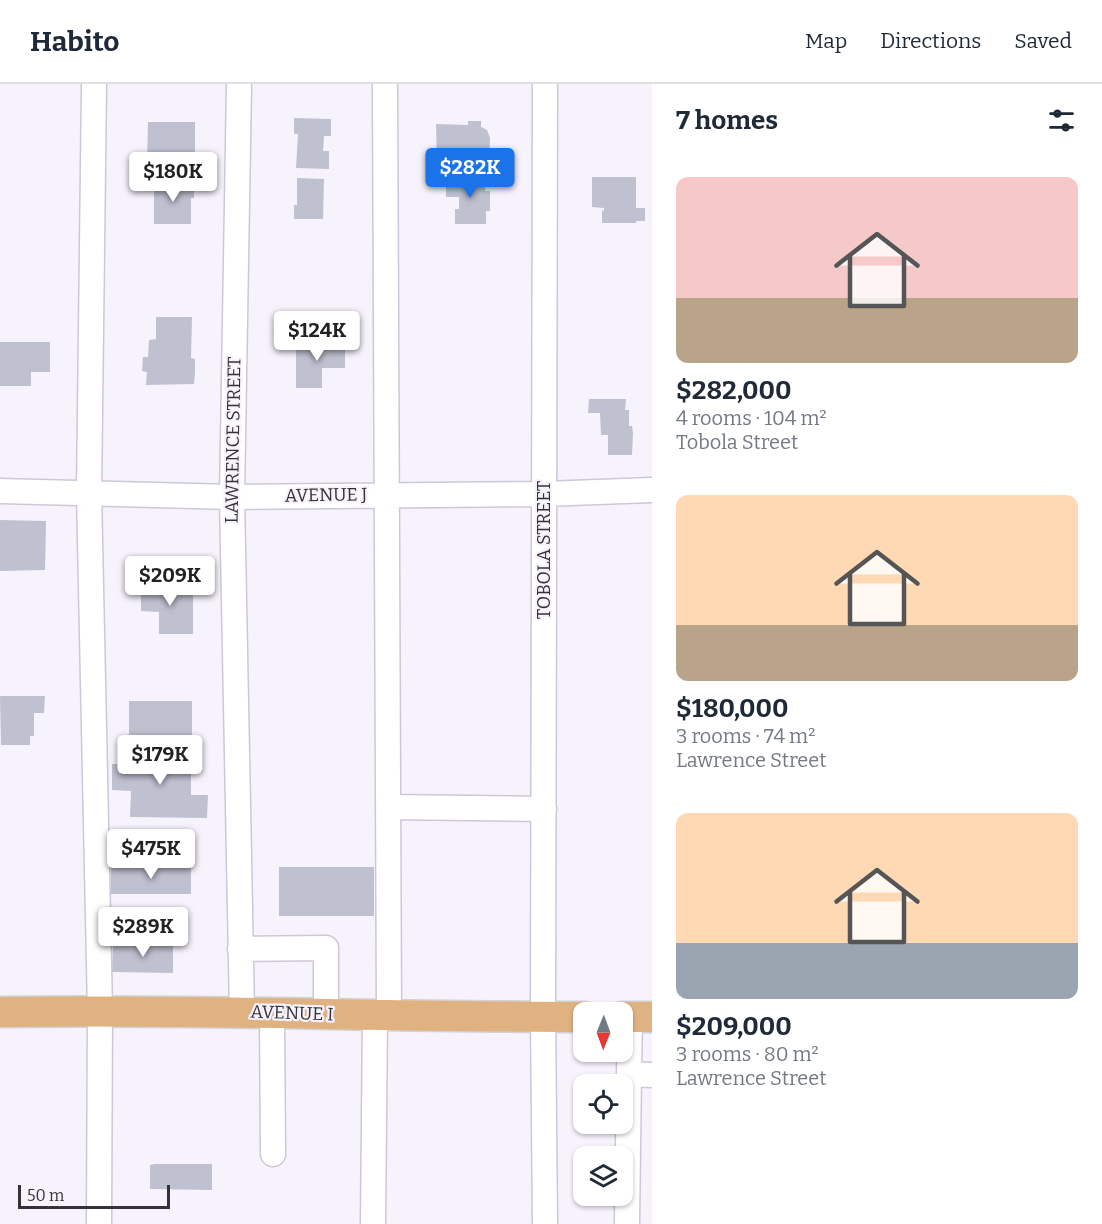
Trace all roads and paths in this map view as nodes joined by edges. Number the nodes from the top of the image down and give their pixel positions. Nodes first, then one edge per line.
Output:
1 (94, 84) edge
2 (239, 84) edge
3 (385, 84) edge
4 (545, 84) edge
5 (652, 490) edge
6 (0, 491) edge
7 (89, 493) junction
8 (544, 494) junction
9 (387, 495) junction
10 (232, 496) junction
11 (388, 807) junction
12 (544, 809) junction
13 (240, 949) junction
14 (100, 1011) junction
15 (0, 1012) edge
16 (242, 1012) junction
17 (272, 1013) junction
18 (326, 1014) junction
19 (382, 1016) junction
20 (543, 1017) junction
21 (573, 1017) edge
22 (635, 1017) edge
23 (641, 1074) edge
24 (273, 1154) dead end
25 (627, 1222) dead end
26 (99, 1224) edge
27 (374, 1224) edge
28 (545, 1224) edge

1 - 7 street
2 - 10 street, LAWRENCE STREET
3 - 9 street
4 - 8 street, TOBOLA STREET
5 - 8 street, AVENUE J
6 - 7 street, AVENUE J
7 - 10 street, AVENUE J
7 - 14 street
8 - 9 street, AVENUE J
8 - 12 street, TOBOLA STREET
9 - 10 street, AVENUE J
9 - 11 street
10 - 13 street, LAWRENCE STREET
11 - 12 street
11 - 19 street
12 - 20 street, TOBOLA STREET
13 - 16 street, LAWRENCE STREET
13 - 18 street
14 - 15 main road, AVENUE I
14 - 16 main road, AVENUE I
14 - 26 street
16 - 17 main road, AVENUE I
17 - 18 main road, AVENUE I
17 - 24 street
18 - 19 main road, AVENUE I
19 - 20 main road, AVENUE I
19 - 27 street
20 - 21 main road, AVENUE I
20 - 28 street, TOBOLA STREET
22 - 23 street
23 - 25 street

